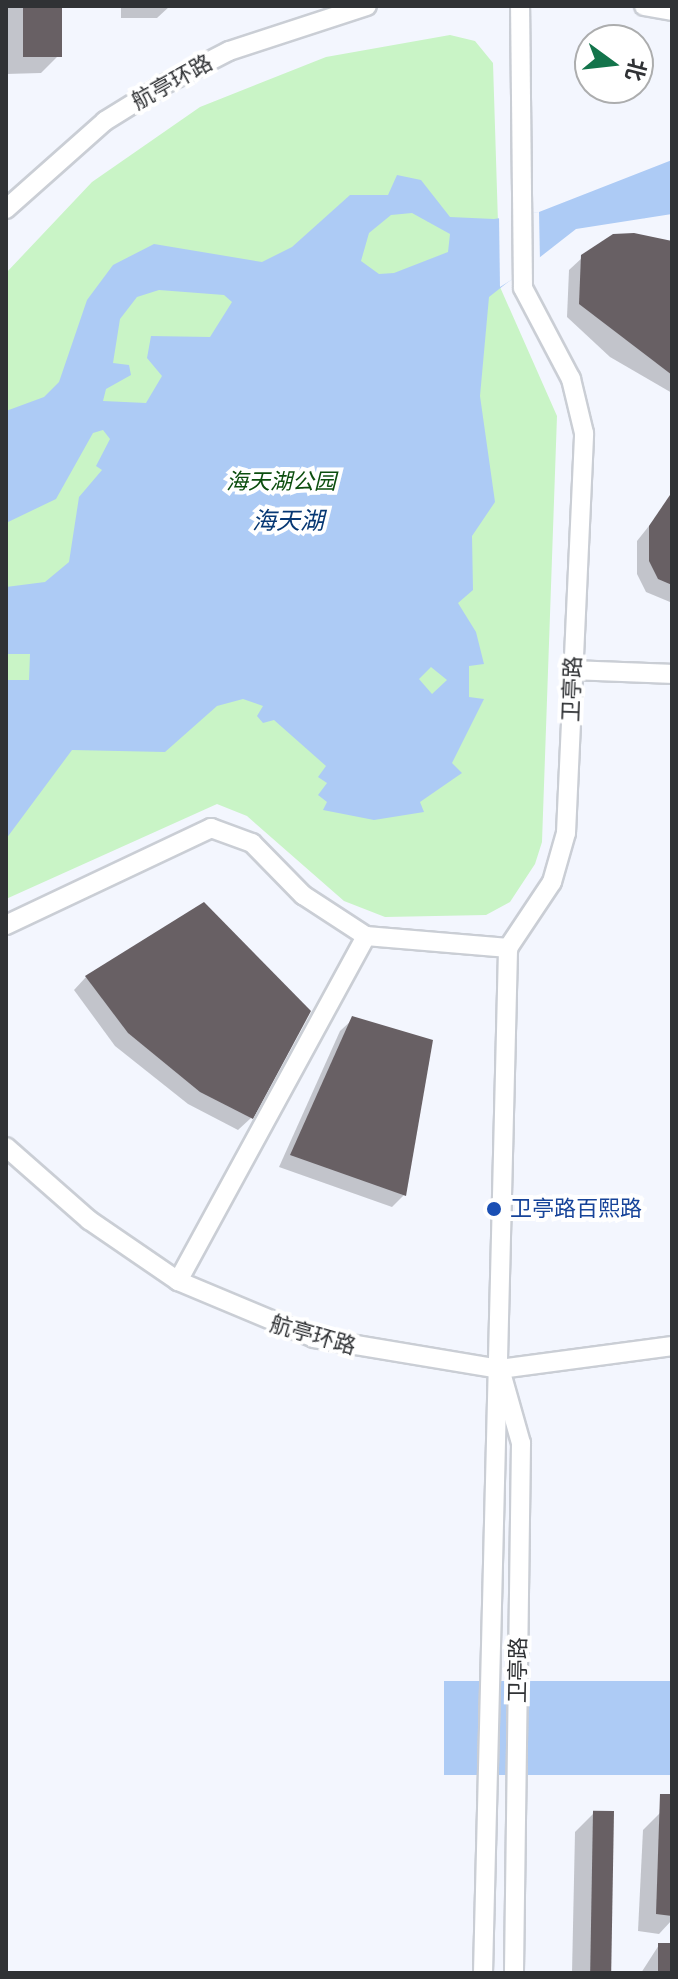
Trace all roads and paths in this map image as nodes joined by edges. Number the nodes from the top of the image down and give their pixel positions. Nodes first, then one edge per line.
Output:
1 (367, 6) edge
2 (520, 6) edge
3 (644, 6) edge
4 (672, 11) edge
5 (6, 209) edge
6 (573, 670) junction
7 (672, 674) edge
8 (6, 925) edge
9 (366, 936) junction
10 (508, 948) junction
11 (6, 1147) edge
12 (178, 1281) junction
13 (672, 1346) edge
14 (500, 1369) junction
15 (483, 1973) edge
16 (514, 1973) edge

1 - 5 street, 航亭环路
2 - 6 street, 卫亭路
3 - 4 street
6 - 7 street
6 - 10 street, 卫亭路
8 - 9 street
9 - 10 street
9 - 12 street
10 - 14 street, 卫亭路
11 - 12 street, 航亭环路
12 - 14 street, 航亭环路
13 - 14 street, 航亭环路
14 - 15 street, 卫亭路
14 - 16 street, 卫亭路

